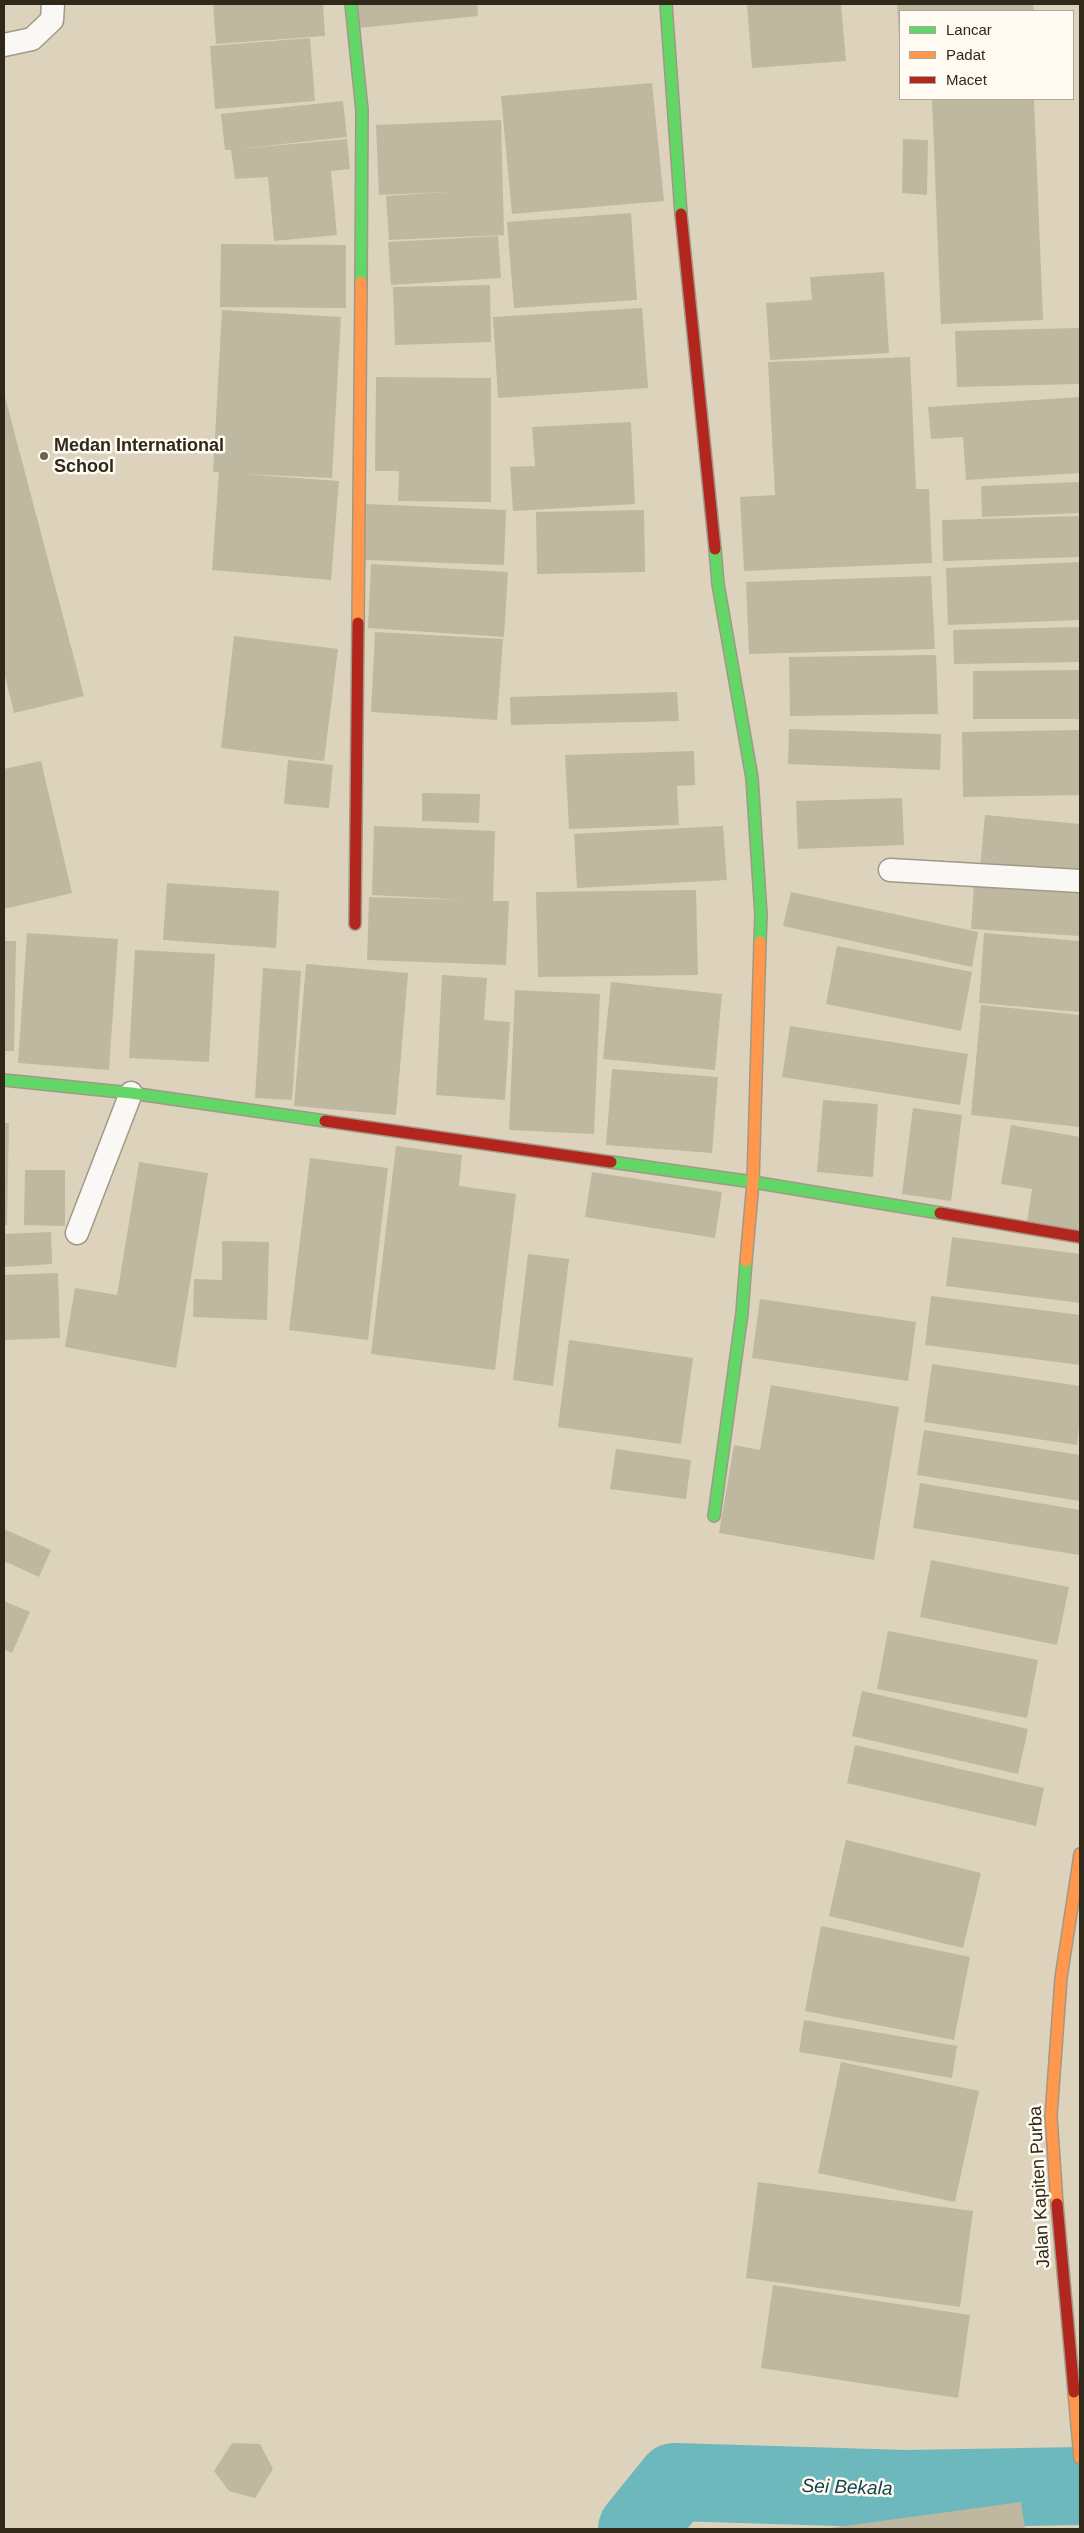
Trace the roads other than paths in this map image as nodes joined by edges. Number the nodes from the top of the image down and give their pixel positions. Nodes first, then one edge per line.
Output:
1 (53, 4) edge
2 (351, 4) edge
3 (666, 4) edge
4 (4, 45) edge
5 (890, 870) dead end
6 (1080, 881) edge
7 (355, 924) dead end
8 (4, 1080) edge
9 (131, 1093) junction
10 (753, 1182) junction
11 (77, 1233) dead end
12 (1080, 1237) edge
13 (714, 1516) dead end
14 (1080, 1854) edge
15 (1080, 2458) edge

1 - 4 lane
2 - 7 street
3 - 10 street
5 - 6 lane
8 - 9 street
9 - 10 street
9 - 11 lane
10 - 12 street
10 - 13 street
14 - 15 street, Jalan Kapiten Purba

